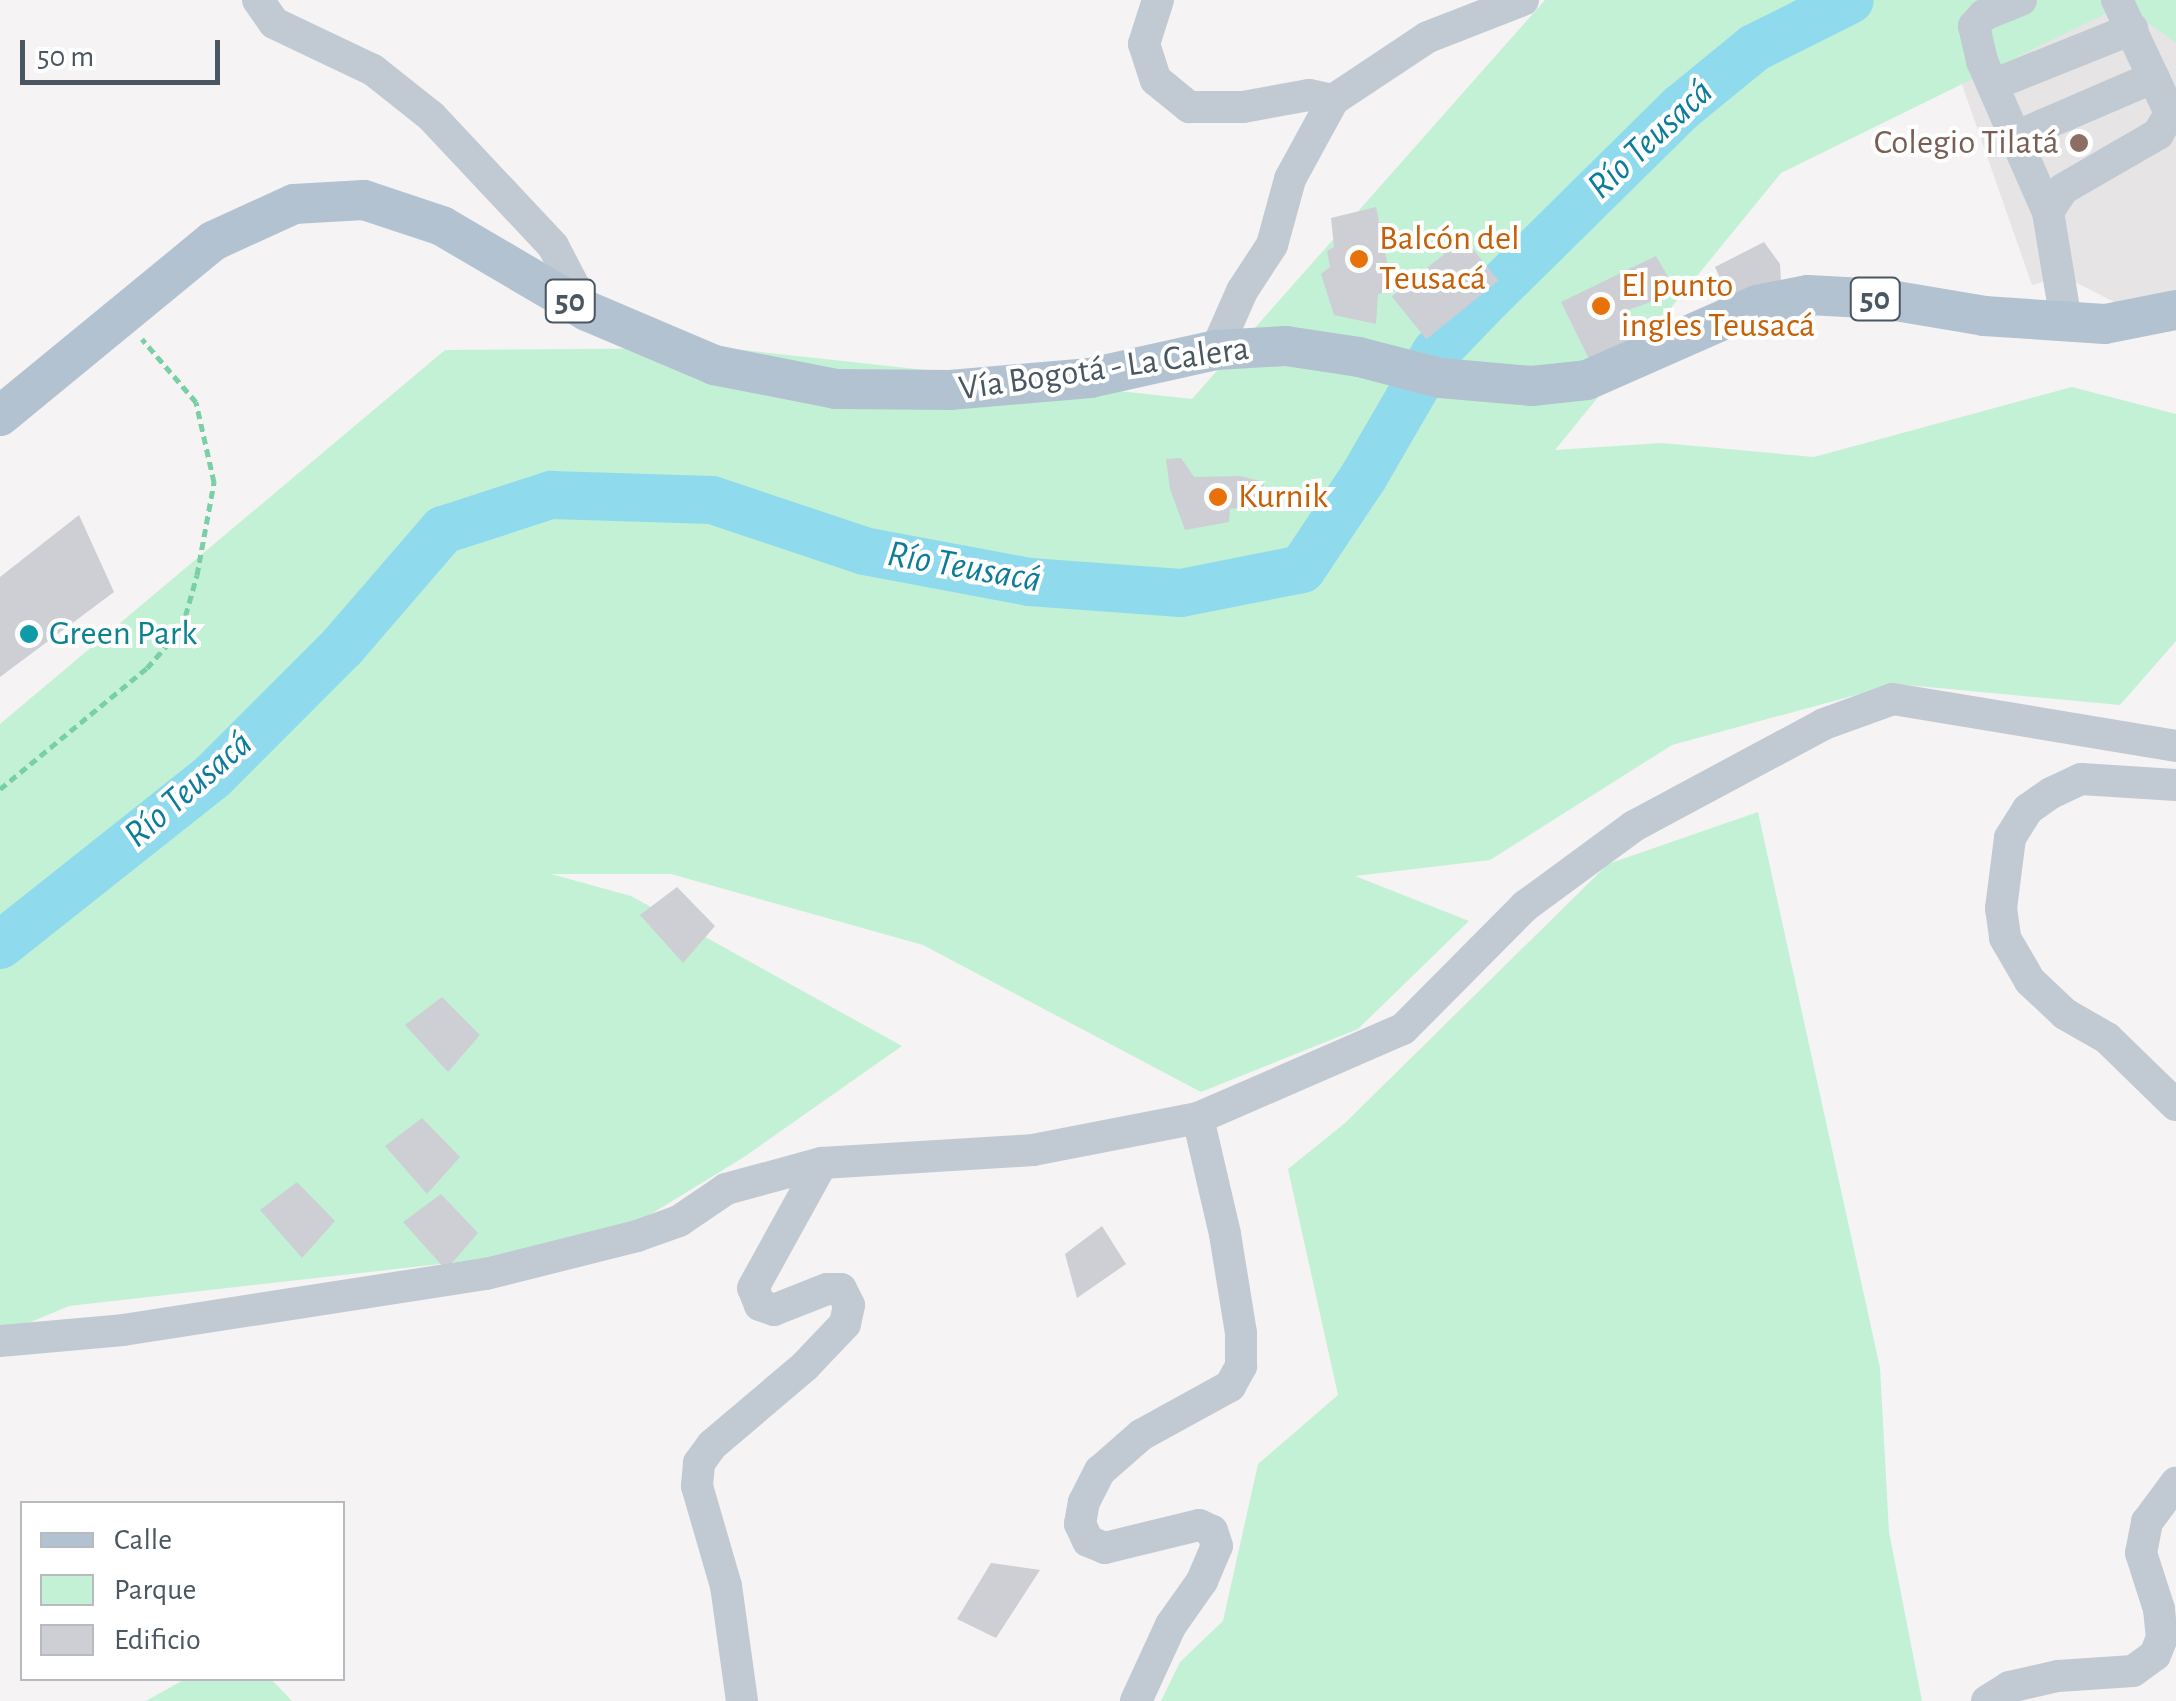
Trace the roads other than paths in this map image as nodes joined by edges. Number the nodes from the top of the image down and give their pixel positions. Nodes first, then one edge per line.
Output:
1 (258, 0) edge
2 (1158, 0) edge
3 (1523, 0) edge
4 (2020, 0) edge
5 (2117, 0) edge
6 (2132, 30) junction
7 (2154, 77) junction
8 (1995, 84) junction
9 (1334, 100) junction
10 (2015, 137) junction
11 (2048, 212) junction
12 (2176, 310) edge
13 (587, 311) junction
14 (2066, 321) junction
15 (1216, 350) junction
16 (0, 416) edge
17 (2176, 746) edge
18 (2176, 785) edge
19 (2176, 1105) edge
20 (1198, 1118) junction
21 (822, 1163) junction
22 (0, 1342) edge
23 (2176, 1483) edge
24 (742, 1701) edge
25 (1136, 1701) edge
26 (1986, 1701) edge

1 - 13 street
2 - 9 street
3 - 9 street
4 - 8 street
5 - 6 street
6 - 7 street
6 - 8 street
7 - 10 street
7 - 11 street
8 - 10 street
9 - 15 street
10 - 11 street
11 - 14 street
12 - 14 main road, Vía Bogotá - La Calera / 50
13 - 15 main road, Vía Bogotá - La Calera / 50
13 - 16 main road, Vía Bogotá - La Calera / 50
14 - 15 main road, Vía Bogotá - La Calera / 50
17 - 20 street
18 - 19 street
20 - 21 street
20 - 25 street
21 - 22 street
21 - 24 street
23 - 26 street

